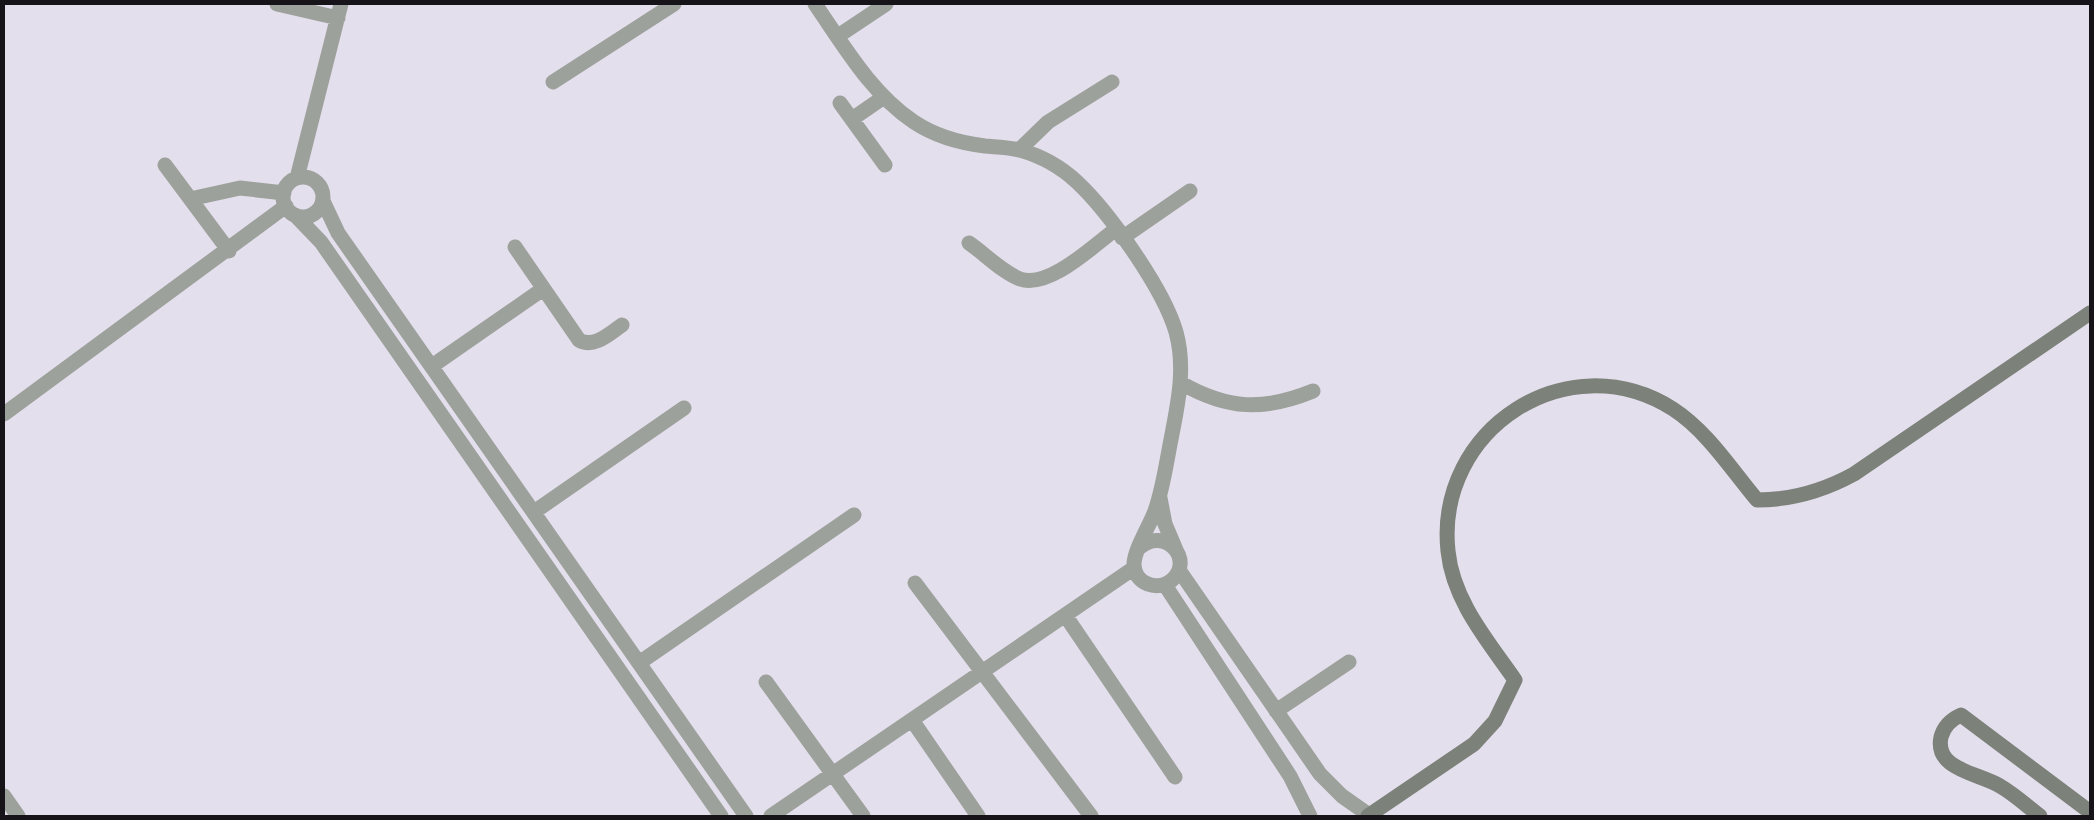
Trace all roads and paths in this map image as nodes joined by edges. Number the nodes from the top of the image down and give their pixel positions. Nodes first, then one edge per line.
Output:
1 (278, 4) edge
2 (674, 4) edge
3 (816, 4) edge
4 (886, 4) edge
5 (339, 11) edge
6 (838, 36) junction
7 (553, 82) dead end
8 (1112, 82) dead end
9 (884, 97) junction
10 (840, 103) dead end
11 (852, 120) junction
12 (1019, 150) junction
13 (166, 165) dead end
14 (885, 165) dead end
15 (297, 178) junction
16 (1190, 191) dead end
17 (190, 199) junction
18 (323, 200) junction
19 (288, 205) junction
20 (1119, 234) junction
21 (970, 243) dead end
22 (515, 247) dead end
23 (229, 251) junction
24 (543, 289) junction
25 (2090, 313) edge
26 (622, 325) dead end
27 (432, 366) junction
28 (1181, 383) junction
29 (1314, 390) dead end
30 (684, 408) dead end
31 (4, 414) edge
32 (483, 440) junction
33 (468, 450) junction
34 (1160, 497) junction
35 (534, 512) junction
36 (854, 515) dead end
37 (1139, 548) junction
38 (1176, 550) junction
39 (1134, 568) junction
40 (1179, 570) junction
41 (915, 583) dead end
42 (1164, 585) junction
43 (1065, 615) junction
44 (1349, 662) dead end
45 (639, 663) junction
46 (982, 672) junction
47 (766, 682) dead end
48 (1276, 711) junction
49 (912, 720) junction
50 (707, 761) junction
51 (1312, 762) junction
52 (691, 772) junction
53 (833, 774) junction
54 (1290, 776) junction
55 (1175, 777) dead end
56 (4, 796) edge
57 (2090, 812) edge
58 (18, 816) edge
59 (721, 816) edge
60 (746, 816) edge
61 (771, 816) edge
62 (863, 816) edge
63 (978, 816) edge
64 (1091, 816) edge
65 (1310, 816) edge
66 (1369, 816) edge
67 (2040, 816) edge

1 - 5 street
2 - 7 street
3 - 6 street
4 - 6 street
5 - 15 street
6 - 9 street
8 - 12 street
9 - 11 street
9 - 12 street
10 - 11 street
11 - 14 street
12 - 20 street
13 - 17 street
15 - 18 street
15 - 19 street
16 - 20 street
17 - 19 street
17 - 23 street
18 - 19 street
18 - 27 street
19 - 23 street
19 - 33 street
20 - 21 street
20 - 28 street
22 - 24 street
23 - 31 street
24 - 26 street
24 - 27 street
25 - 66 street
27 - 32 street
28 - 29 street
28 - 34 street
30 - 35 street
32 - 33 street
32 - 35 street
33 - 52 street
34 - 37 street
34 - 38 street
35 - 45 street
36 - 45 street
37 - 38 street
37 - 39 street
38 - 40 street
39 - 42 street
39 - 43 street
40 - 42 street
40 - 48 street
41 - 46 street
42 - 54 street
43 - 46 street
43 - 55 street
44 - 48 street
45 - 50 street
46 - 49 street
46 - 64 street
47 - 53 street
48 - 51 street
49 - 53 street
49 - 63 street
50 - 52 street
50 - 60 street
51 - 54 street
51 - 66 street
52 - 59 street
53 - 61 street
53 - 62 street
54 - 65 street
56 - 58 street
57 - 67 street

